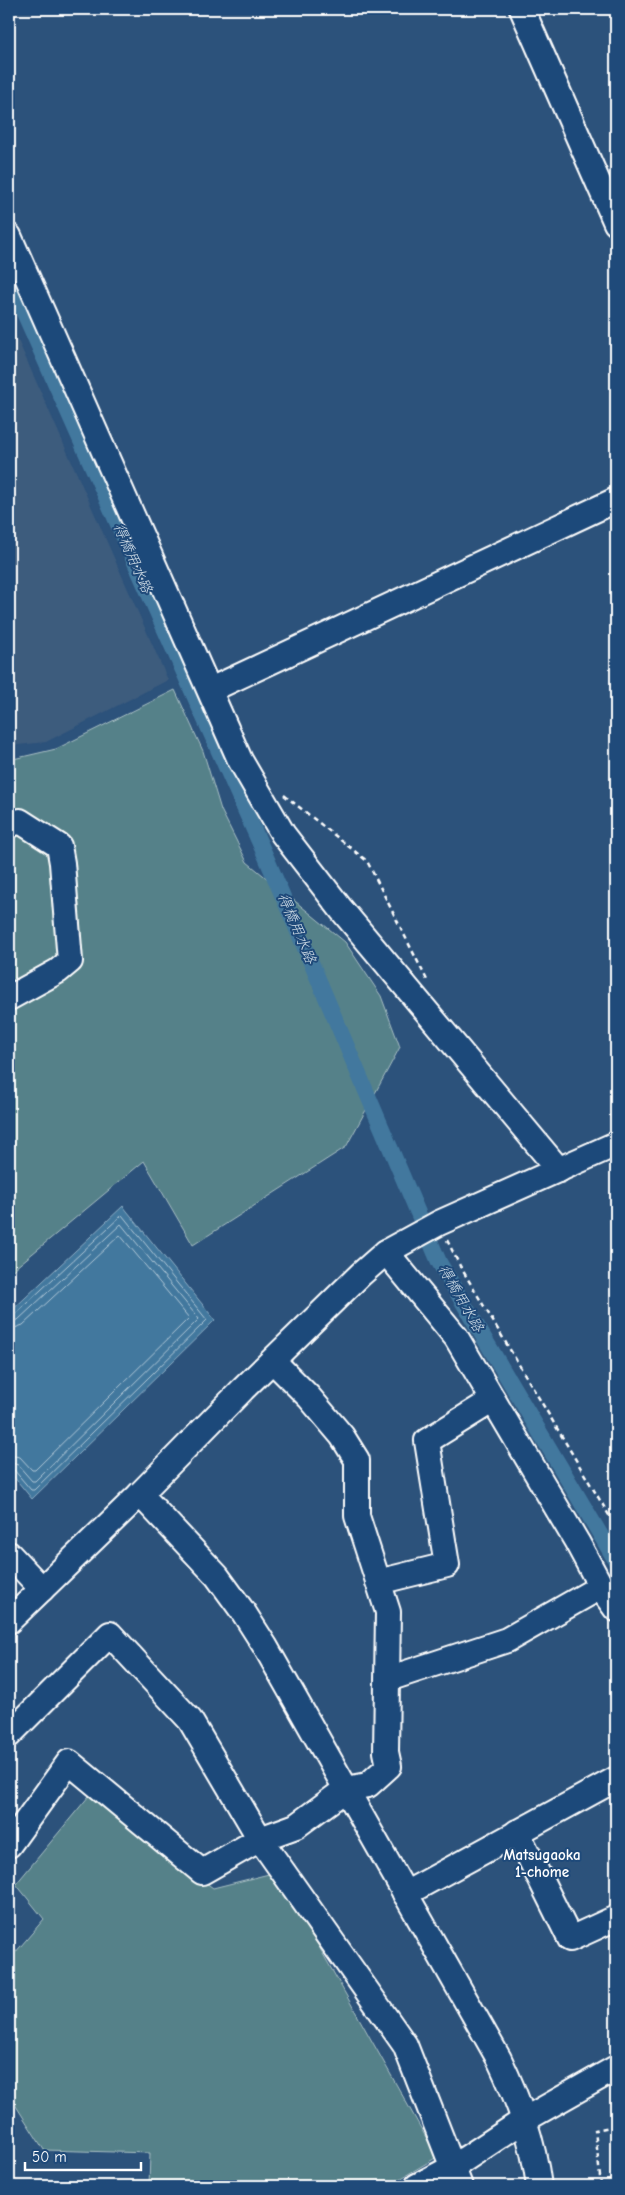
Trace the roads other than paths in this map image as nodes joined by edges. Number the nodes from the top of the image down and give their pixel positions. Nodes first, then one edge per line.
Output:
1 (522, 9) edge
2 (616, 223) edge
3 (9, 236) edge
4 (616, 500) edge
5 (210, 690) junction
6 (9, 825) edge
7 (9, 998) edge
8 (616, 1144) edge
9 (559, 1170) junction
10 (386, 1252) junction
11 (273, 1361) junction
12 (493, 1400) junction
13 (140, 1494) junction
14 (9, 1554) edge
15 (378, 1582) junction
16 (602, 1586) junction
17 (42, 1589) junction
18 (616, 1609) edge
19 (9, 1621) edge
20 (388, 1679) junction
21 (9, 1735) edge
22 (616, 1779) edge
23 (346, 1789) junction
24 (517, 1832) junction
25 (260, 1839) junction
26 (9, 1845) edge
27 (405, 1894) junction
28 (616, 1918) edge
29 (616, 2068) edge
30 (524, 2120) junction
31 (456, 2177) edge
32 (417, 2186) edge
33 (539, 2186) edge

1 - 2 street
3 - 5 street
4 - 5 street
5 - 9 street
6 - 7 street
8 - 9 street
9 - 10 street
10 - 11 street
10 - 12 street
11 - 13 street
11 - 15 street
12 - 15 street
12 - 16 street
13 - 17 street
13 - 23 street
14 - 17 street
15 - 20 street
16 - 18 street
16 - 20 street
17 - 19 street
20 - 23 street
21 - 25 street
22 - 24 street
23 - 25 street
23 - 27 street
24 - 27 street
24 - 28 street
25 - 26 street
25 - 31 street
27 - 30 street
29 - 30 street
30 - 31 street
30 - 33 street
31 - 32 street

